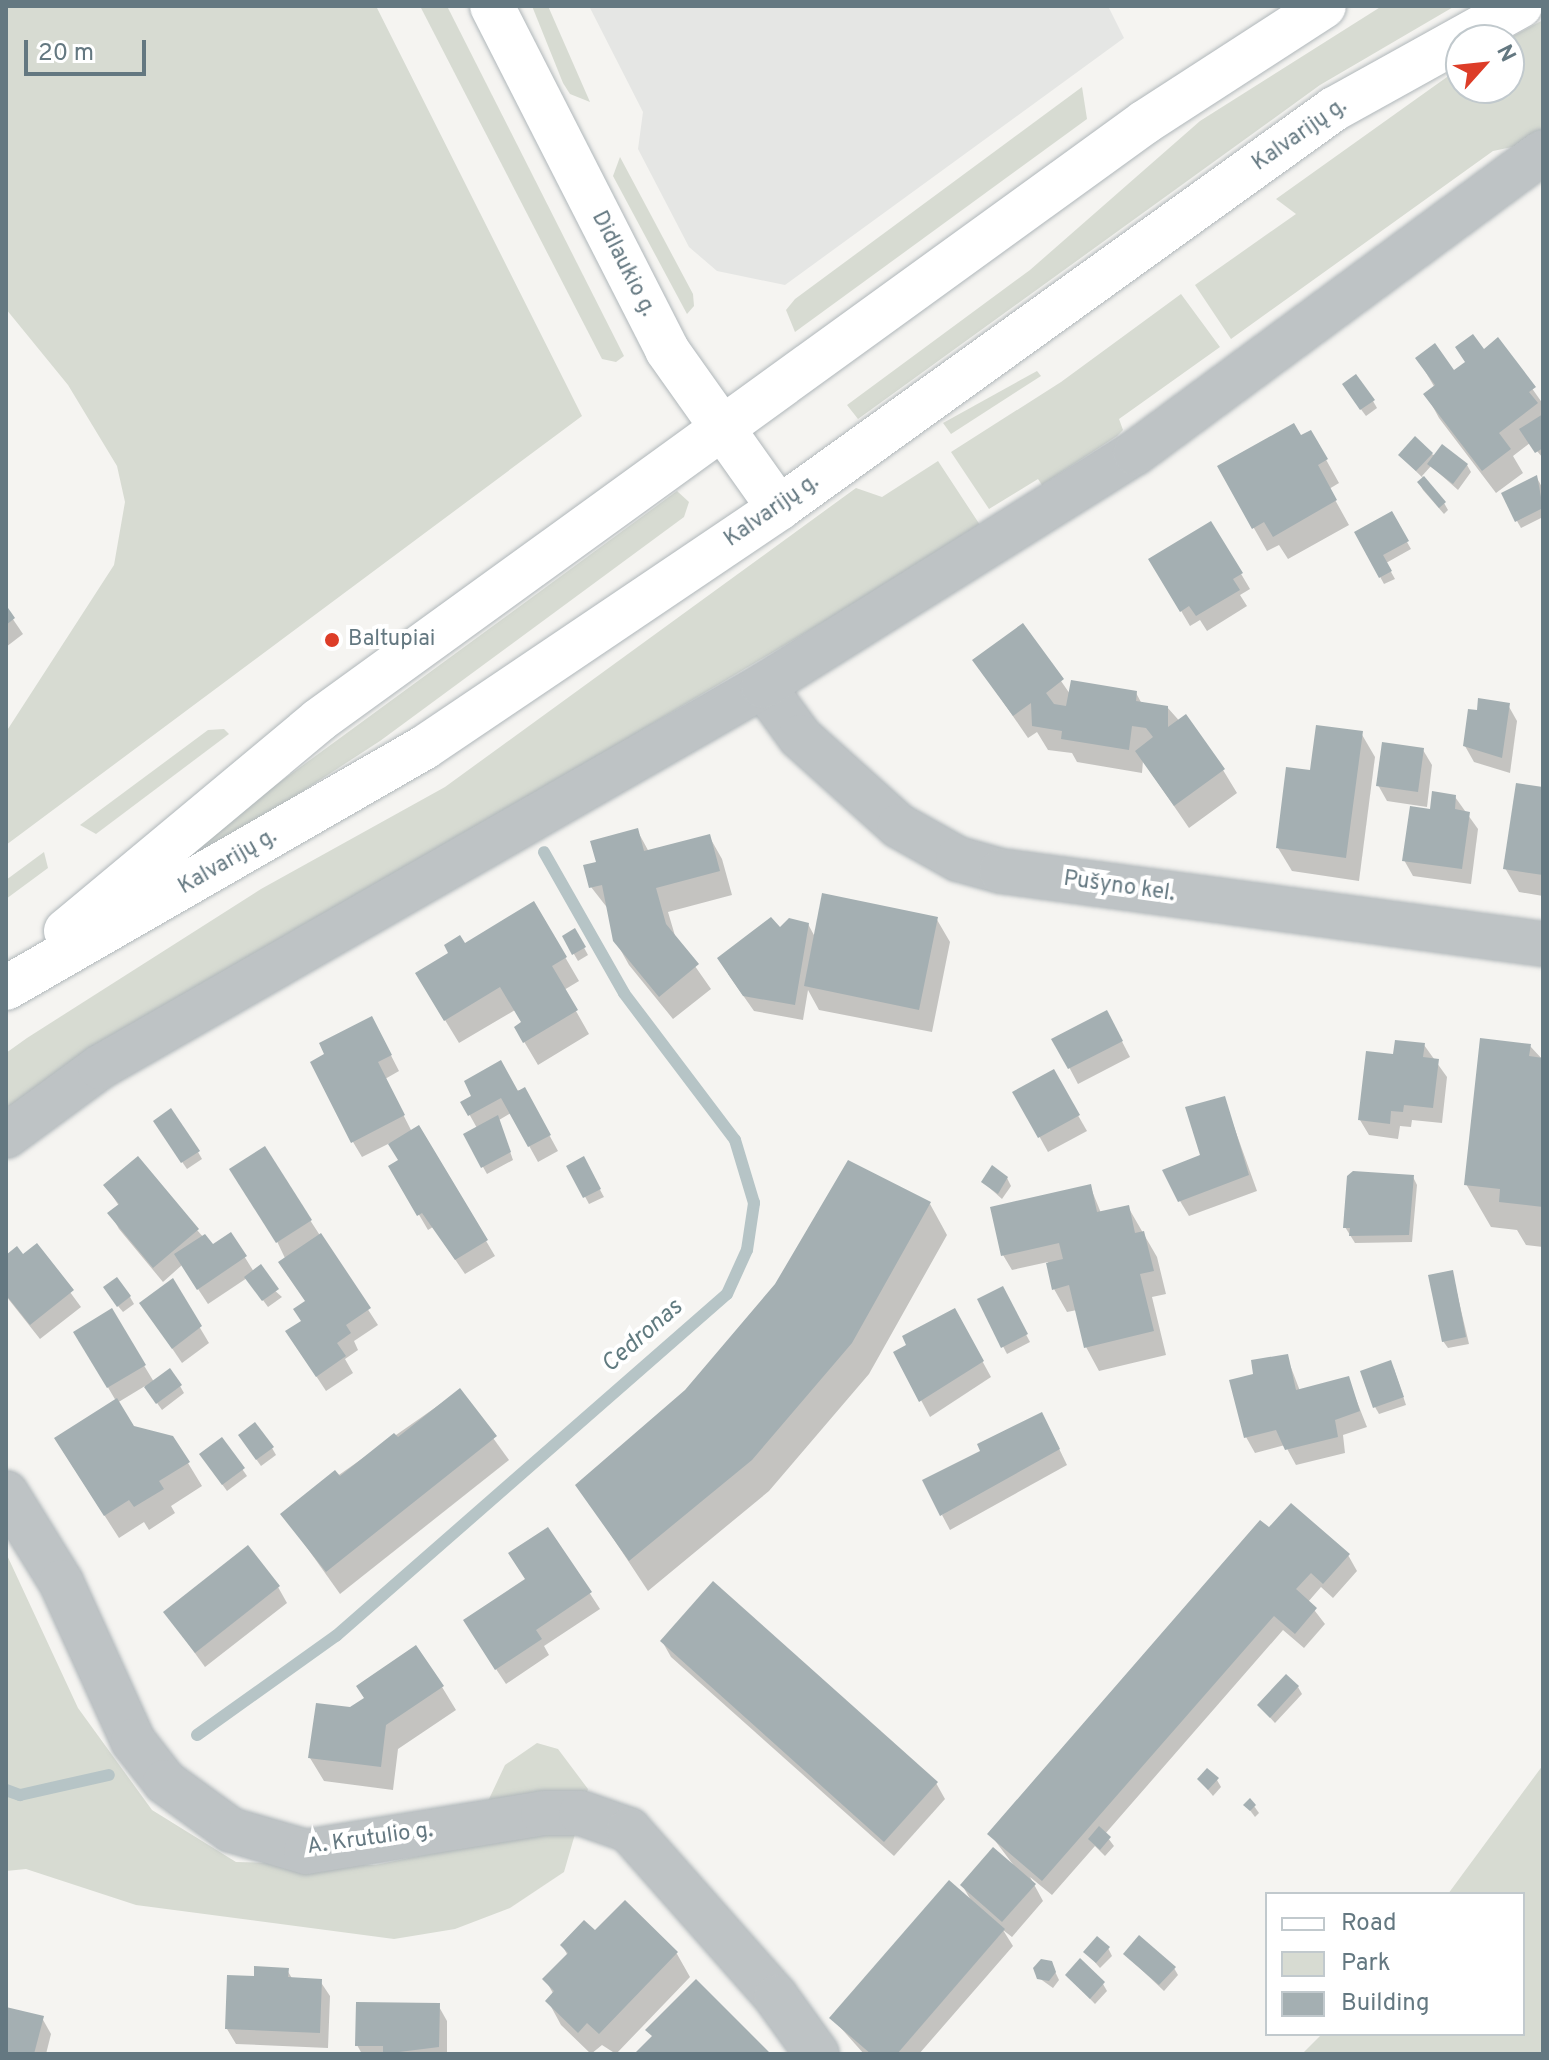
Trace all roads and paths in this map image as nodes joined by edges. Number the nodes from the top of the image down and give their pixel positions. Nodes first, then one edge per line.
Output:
1 (492, 6) edge
2 (1324, 6) edge
3 (1520, 6) edge
4 (1543, 152) edge
5 (719, 429) junction
6 (779, 508) junction
7 (763, 686) junction
8 (1543, 944) edge
9 (6, 981) edge
10 (6, 988) edge
11 (6, 1136) edge
12 (6, 1493) edge
13 (817, 2054) edge

1 - 5 main road, Didlaukio g.
2 - 5 main road, Kalvarijų g.
3 - 6 main road, Kalvarijų g.
4 - 7 street
5 - 6 main road, Didlaukio g.
5 - 9 main road, Kalvarijų g.
6 - 10 main road, Kalvarijų g.
7 - 8 street, Pušyno kel.
7 - 11 street
12 - 13 street, A. Krutulio g.

